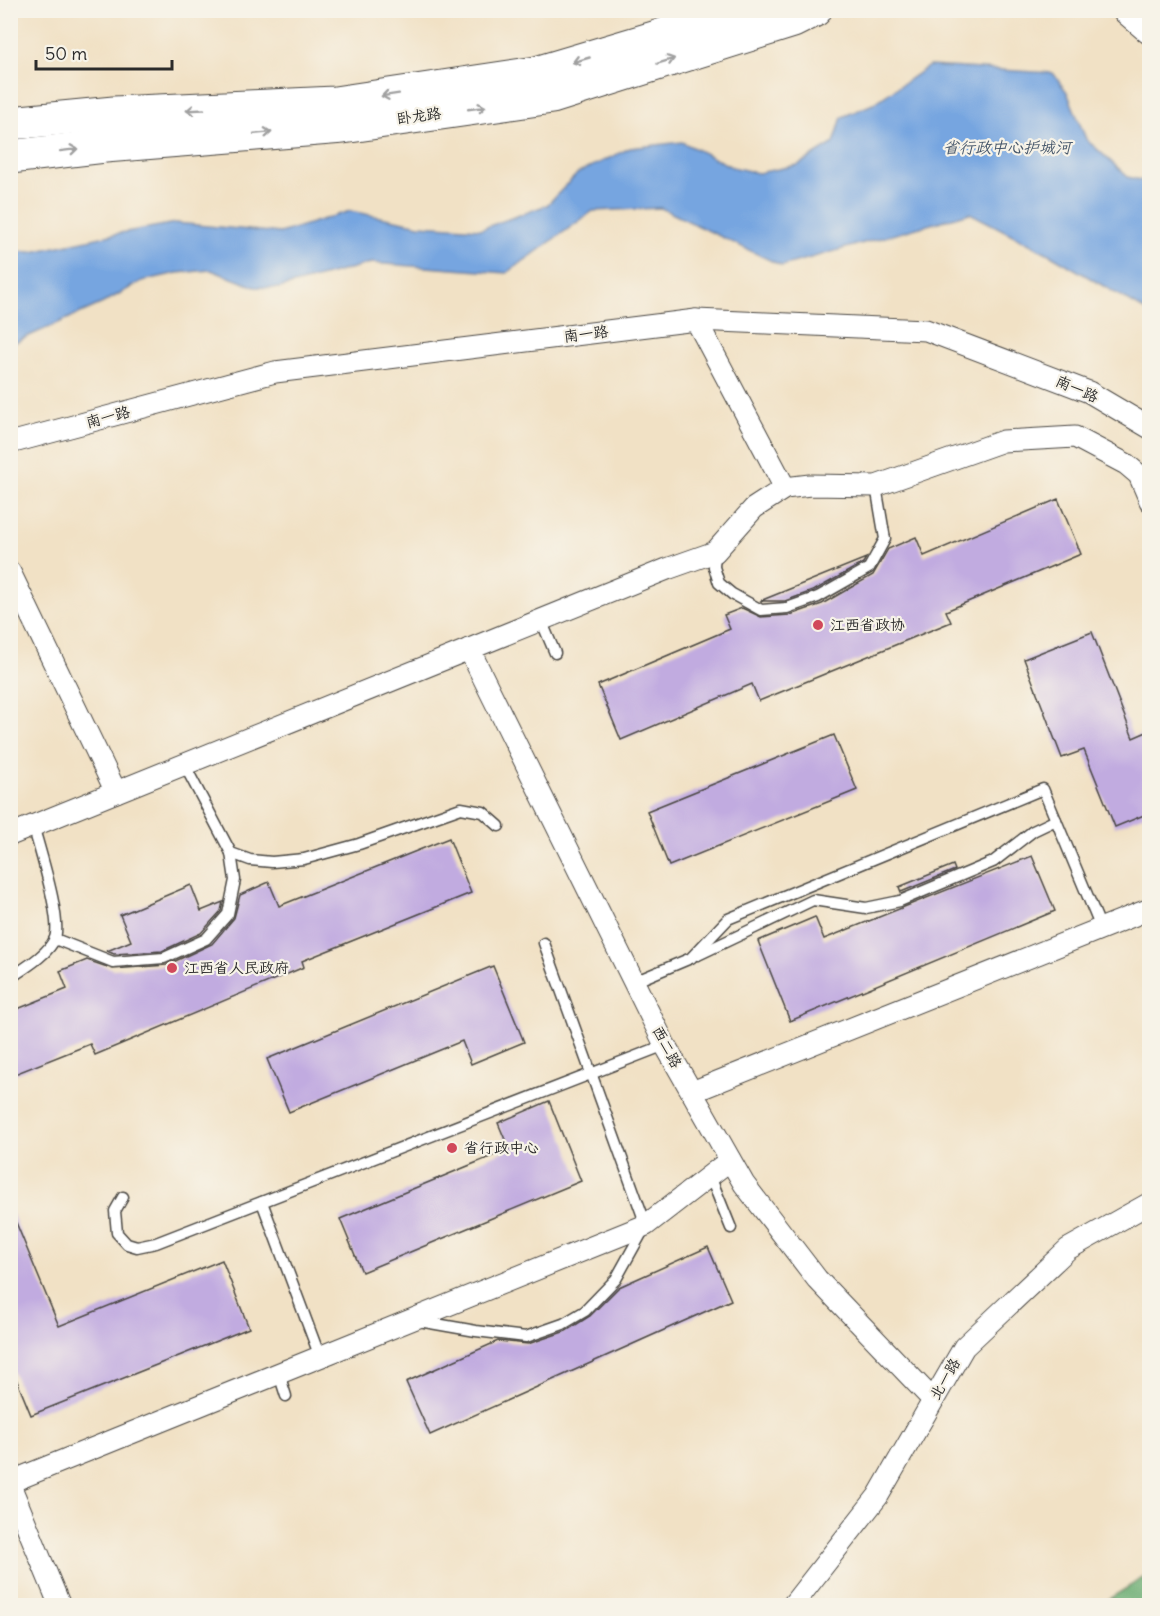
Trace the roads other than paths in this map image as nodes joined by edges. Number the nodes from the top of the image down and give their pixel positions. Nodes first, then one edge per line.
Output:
1 (737, 10) edge
2 (815, 10) edge
3 (1128, 10) edge
4 (1149, 29) edge
5 (10, 123) edge
6 (10, 157) edge
7 (696, 320) junction
8 (1149, 428) edge
9 (10, 442) edge
10 (876, 486) junction
11 (785, 488) junction
12 (1149, 501) edge
13 (715, 552) junction
14 (10, 572) edge
15 (541, 620) junction
16 (469, 649) junction
17 (555, 653) dead end
18 (184, 764) junction
19 (116, 792) junction
20 (1056, 820) junction
21 (33, 825) junction
22 (499, 826) dead end
23 (10, 835) edge
24 (231, 853) junction
25 (1149, 909) edge
26 (1101, 928) junction
27 (55, 939) junction
28 (544, 944) dead end
29 (691, 958) junction
30 (10, 978) edge
31 (634, 982) junction
32 (665, 1045) junction
33 (591, 1074) junction
34 (692, 1092) junction
35 (730, 1160) junction
36 (710, 1176) junction
37 (123, 1197) dead end
38 (262, 1202) junction
39 (1149, 1203) edge
40 (646, 1225) junction
41 (731, 1228) dead end
42 (413, 1320) junction
43 (320, 1357) junction
44 (279, 1374) junction
45 (286, 1396) dead end
46 (933, 1400) junction
47 (10, 1483) edge
48 (60, 1605) edge
49 (792, 1605) edge

1 -> 5 main road, 卧龙路
6 -> 2 main road, 卧龙路
3 - 4 main road
7 - 8 street, 南一路
7 - 9 street, 南一路
7 - 11 street
10 - 11 street
10 - 12 street
10 - 13 lane
11 - 13 street
13 - 15 street
14 - 19 street
15 - 16 street
15 - 17 lane
16 - 18 street
16 - 31 street, 西二路
18 - 19 street
18 - 24 lane
19 - 21 street
20 - 26 lane
20 - 29 lane
20 - 29 lane
21 - 23 street
21 - 27 lane
22 - 24 lane
24 - 27 lane
25 - 26 street
26 - 34 street
27 - 30 lane
28 - 33 lane
29 - 31 lane
31 - 32 street, 西二路
32 - 33 lane
32 - 34 street, 西二路
33 - 38 lane
33 - 40 lane
34 - 35 street, 西二路
35 - 36 street
35 - 46 street, 西二路
36 - 40 street
36 - 41 lane
37 - 38 lane
38 - 43 lane
39 - 46 street, 北一路
40 - 42 street
40 - 42 lane
42 - 43 street
43 - 44 street
44 - 45 lane
44 - 47 street
46 - 49 street, 北一路
47 - 48 street

